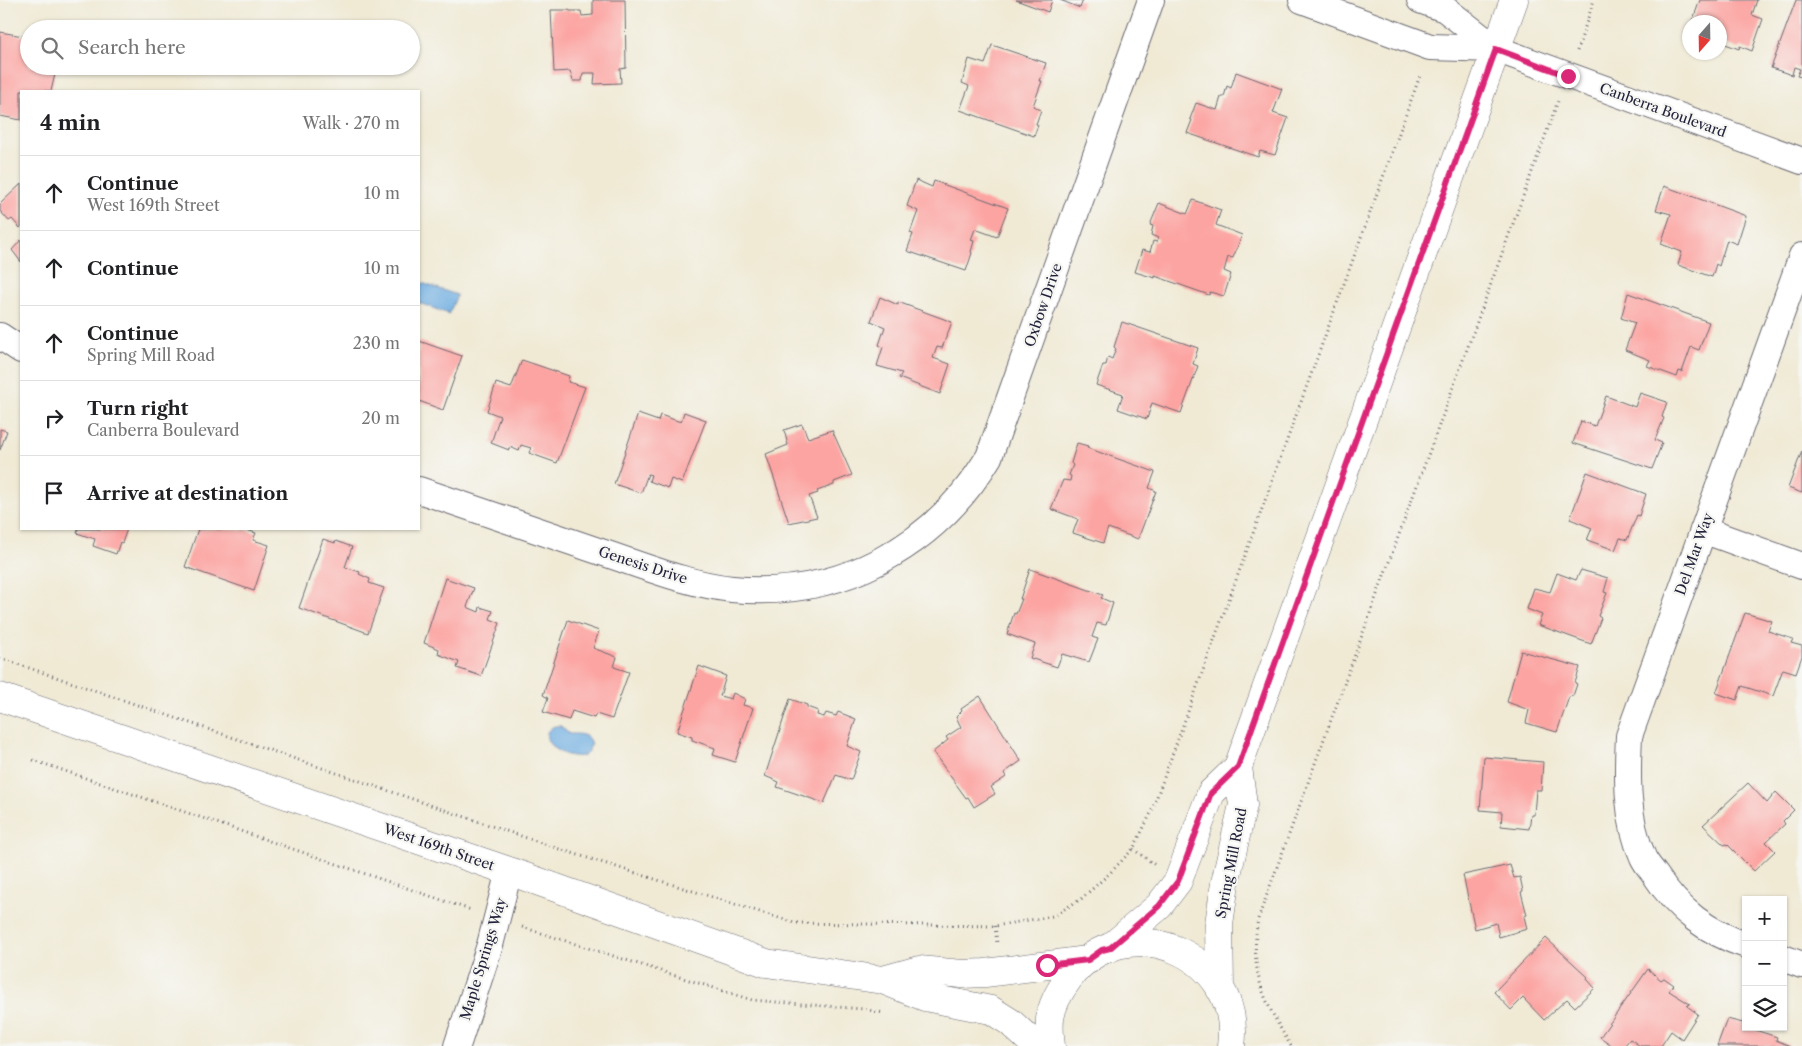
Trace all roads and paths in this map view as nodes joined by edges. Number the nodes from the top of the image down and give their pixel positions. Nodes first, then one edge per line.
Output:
1 (1151, 0) edge
2 (1302, 0) edge
3 (1420, 0) edge
4 (1514, 0) edge
5 (1594, 0) edge
6 (1430, 47) junction
7 (1496, 49) junction
8 (1568, 76) junction
9 (1802, 161) edge
10 (1802, 256) edge
11 (0, 336) edge
12 (20, 349) edge
13 (420, 490) edge
14 (1703, 530) junction
15 (872, 566) joint
16 (1802, 566) edge
17 (0, 658) edge
18 (0, 697) edge
19 (1238, 767) junction
20 (509, 871) junction
21 (1742, 944) edge
22 (1099, 954) junction
23 (1787, 959) edge
24 (1802, 965) edge
25 (883, 980) junction
26 (1220, 989) junction
27 (1235, 1040) edge
28 (457, 1046) edge
29 (1036, 1046) edge
30 (1051, 1046) edge
31 (1291, 1046) edge

1 - 15 street, Oxbow Drive
2 - 6 street
3 - 7 street
4 - 7 street, Spring Mill Road
5 - 8 path
6 - 7 street
6 - 17 path
7 - 8 street, Canberra Boulevard
7 - 19 street, Spring Mill Road
8 - 9 street, Canberra Boulevard
8 - 31 path
10 - 14 street, Del Mar Way
11 - 12 street
13 - 15 street, Genesis Drive
14 - 16 street
14 - 21 street, Del Mar Way
18 - 20 street, West 169th Street
19 - 22 street, Spring Mill Road
19 - 26 street, Spring Mill Road
20 - 25 street, West 169th Street
20 - 28 street, Maple Springs Way
22 - 25 street, West 169th Street
22 - 26 street, West 169th Street
22 - 30 street, Spring Mill Road
23 - 24 street
25 - 29 street, West 169th Street
26 - 27 street

